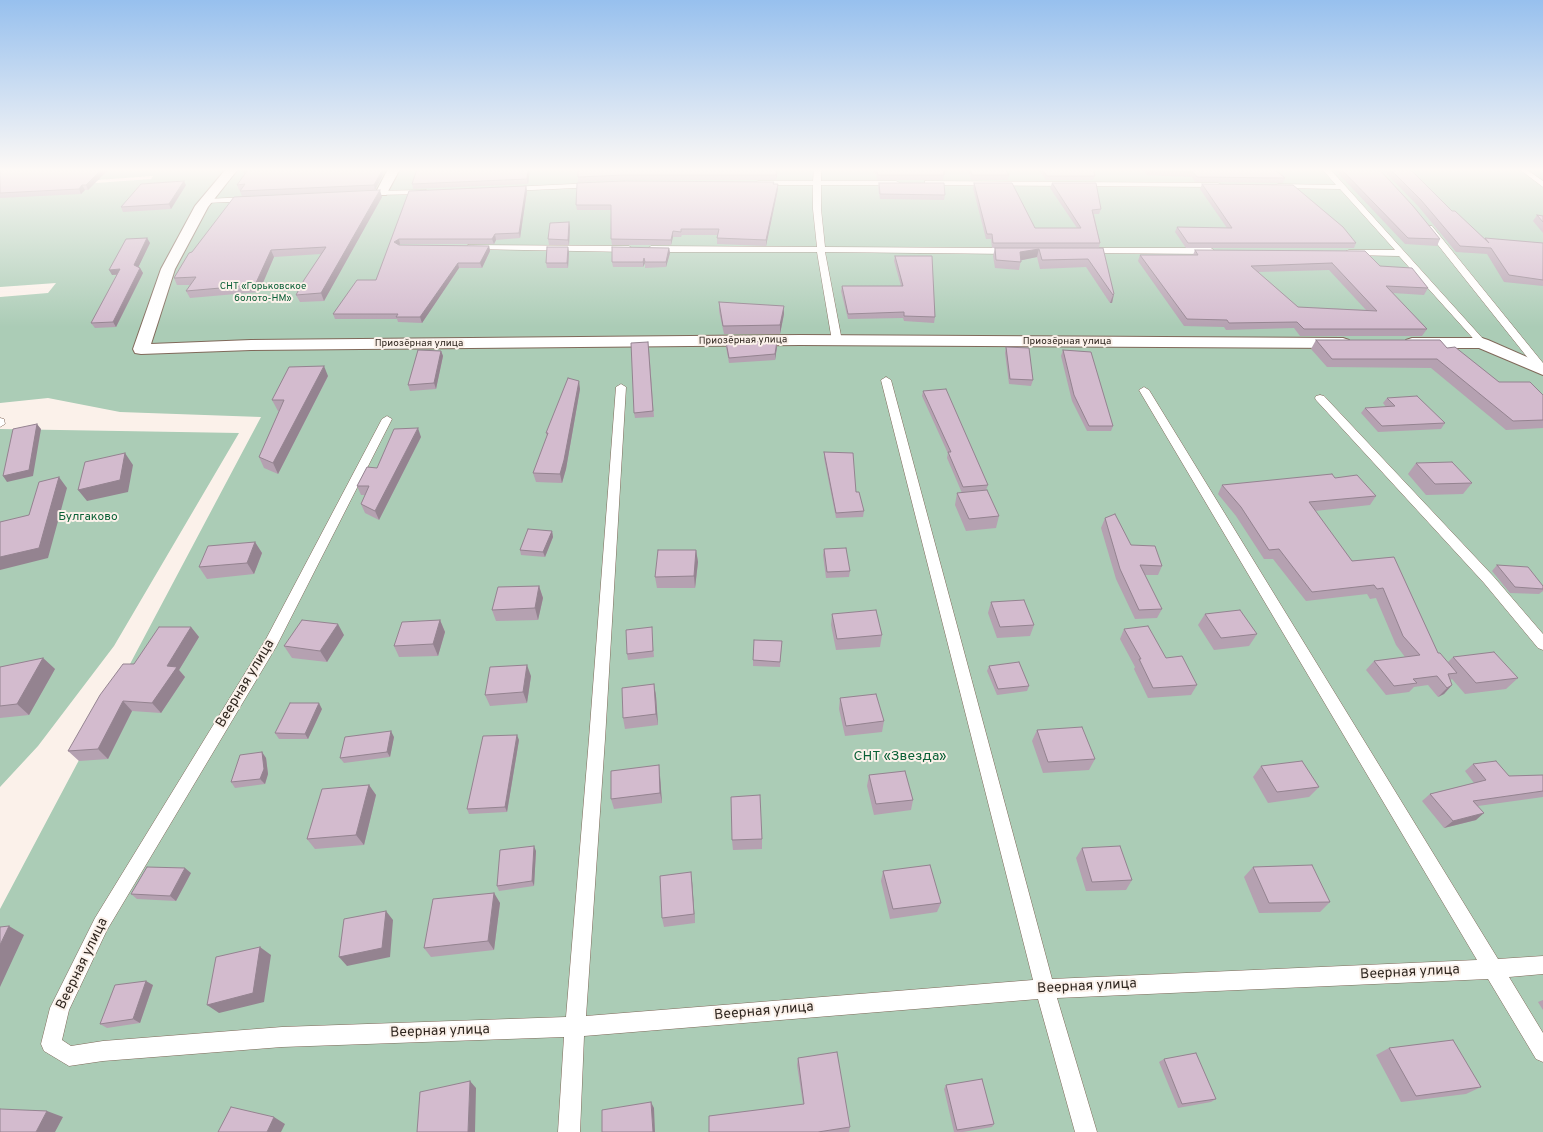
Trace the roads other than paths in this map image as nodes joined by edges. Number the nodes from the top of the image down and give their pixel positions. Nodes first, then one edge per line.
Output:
1 (194, 222) edge
2 (818, 222) edge
3 (1374, 222) edge
4 (1424, 222) edge
5 (465, 247) edge
6 (821, 251) junction
7 (1020, 251) edge
8 (1076, 251) edge
9 (1219, 251) edge
10 (1338, 253) edge
11 (1402, 253) junction
12 (837, 341) junction
13 (1356, 343) edge
14 (1395, 343) edge
15 (1482, 343) junction
16 (1543, 370) edge
17 (886, 380) dead end
18 (622, 388) dead end
19 (1144, 390) dead end
20 (1320, 398) dead end
21 (387, 418) dead end
22 (1543, 644) edge
23 (1543, 965) edge
24 (1493, 969) junction
25 (1046, 988) junction
26 (575, 1027) junction
27 (1543, 1052) edge
28 (568, 1132) edge
29 (1086, 1132) edge

1 - 12 street, Приозёрная улица
2 - 6 lane
3 - 11 lane
4 - 16 lane
5 - 6 lane
6 - 7 lane
6 - 12 lane
8 - 9 lane
10 - 11 lane
11 - 15 lane
12 - 13 street, Приозёрная улица
14 - 15 street
15 - 16 street
17 - 25 lane
18 - 26 lane
19 - 24 lane
20 - 22 lane
21 - 26 lane, Веерная улица
23 - 24 lane, Веерная улица
24 - 25 lane, Веерная улица
24 - 27 lane
25 - 26 lane, Веерная улица
25 - 29 lane
26 - 28 lane

